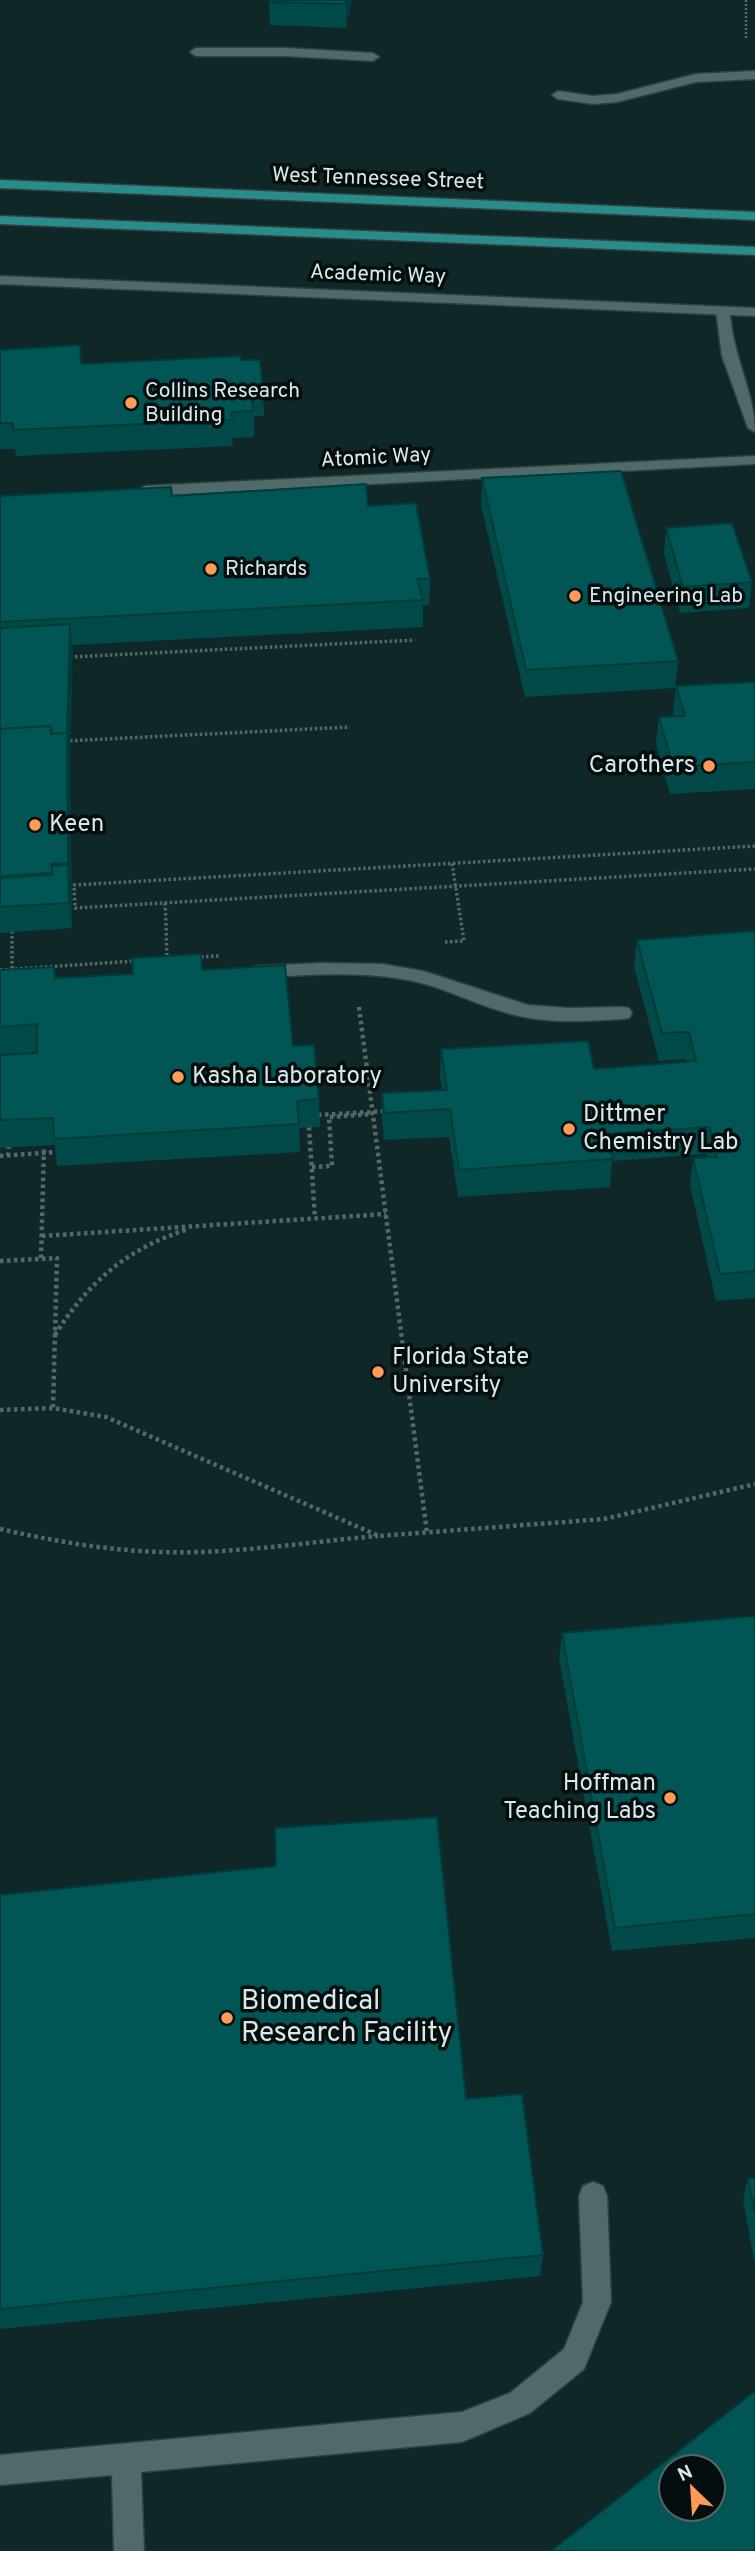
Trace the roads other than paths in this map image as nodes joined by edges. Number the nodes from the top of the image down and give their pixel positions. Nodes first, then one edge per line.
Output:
1 (196, 52) dead end
2 (373, 57) dead end
3 (755, 75) edge
4 (558, 95) dead end
5 (0, 184) edge
6 (755, 216) edge
7 (0, 220) edge
8 (755, 251) edge
9 (0, 280) edge
10 (723, 311) junction
11 (755, 312) edge
12 (755, 428) edge
13 (755, 460) edge
14 (126, 492) edge
15 (235, 973) edge
16 (622, 1013) dead end
17 (593, 2196) dead end
18 (126, 2458) junction
19 (0, 2470) edge
20 (128, 2551) edge

1 - 2 street
3 - 4 street
5 - 6 main road, West Tennessee Street
7 - 8 main road
9 - 10 street, Academic Way
10 - 11 street, Academic Way
10 - 12 street
13 - 14 street, Atomic Way
15 - 16 street
17 - 18 street
18 - 19 street
18 - 20 street

